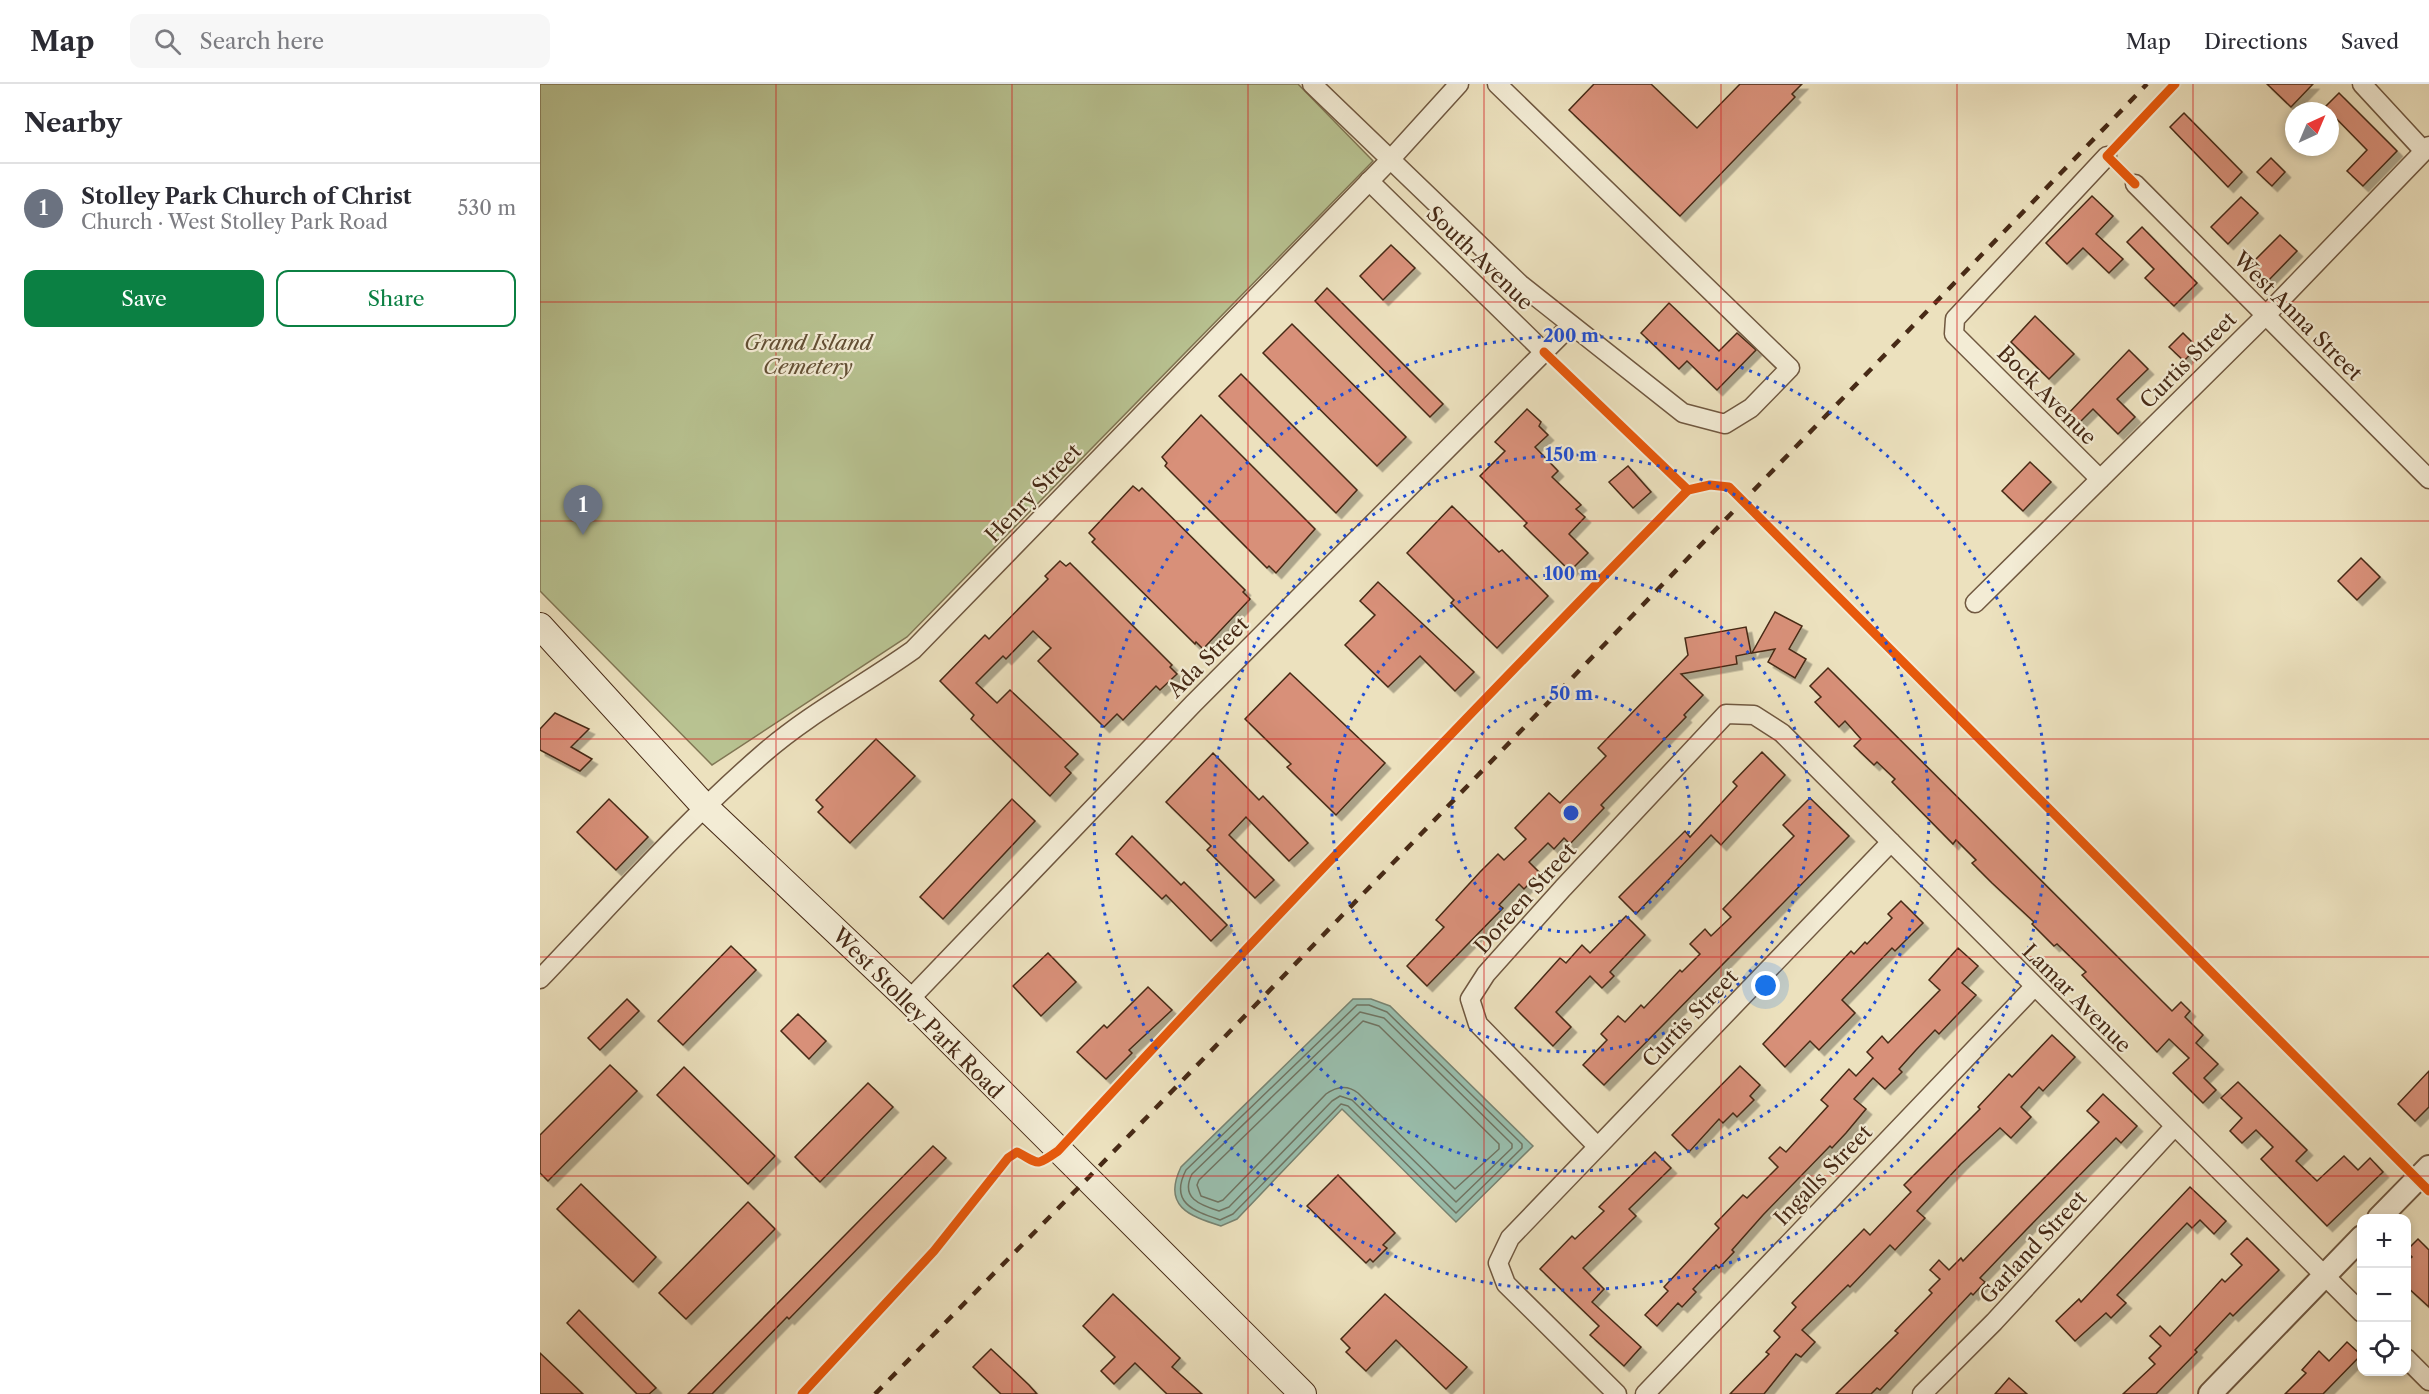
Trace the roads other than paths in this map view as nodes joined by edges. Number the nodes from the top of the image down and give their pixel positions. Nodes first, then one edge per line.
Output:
1 (1312, 84) edge
2 (1459, 84) edge
3 (1497, 84) edge
4 (2362, 84) edge
5 (2427, 148) edge
6 (2107, 156) dead end
7 (1389, 161) junction
8 (1369, 181) junction
9 (2135, 184) dead end
10 (2265, 315) junction
11 (1571, 325) junction
12 (1544, 352) junction
13 (2100, 479) junction
14 (2429, 479) edge
15 (1975, 603) dead end
16 (540, 626) edge
17 (1759, 718) joint
18 (706, 808) junction
19 (1891, 842) junction
20 (540, 979) edge
21 (2034, 987) junction
22 (909, 1000) junction
23 (2174, 1127) junction
24 (1597, 1146) junction
25 (2429, 1167) edge
26 (2383, 1214) edge
27 (2357, 1241) edge
28 (2324, 1276) junction
29 (2357, 1309) edge
30 (2411, 1363) edge
31 (2429, 1381) edge
32 (1303, 1394) edge
33 (1617, 1394) edge
34 (1645, 1394) edge
35 (1922, 1394) edge
36 (2210, 1394) edge

1 - 7 street
2 - 7 street, Henry Street
3 - 11 street
4 - 5 street
5 - 10 street, Curtis Street
6 - 13 street, Bock Avenue
7 - 8 street, Henry Street
7 - 11 street
8 - 12 street, South Avenue
8 - 18 street, Henry Street
9 - 10 street, West Anna Street
10 - 13 street, Curtis Street
10 - 14 street, West Anna Street
11 - 12 street
12 - 22 street, Ada Street
13 - 15 street, Curtis Street
16 - 18 main road, West Stolley Park Road
17 - 19 street, Lamar Avenue
17 - 24 street, Doreen Street
18 - 20 street, Henry Street
18 - 22 main road, West Stolley Park Road
19 - 21 street, Lamar Avenue
19 - 24 street, Curtis Street
21 - 23 street, Lamar Avenue
21 - 34 street, Ingalls Street
22 - 32 main road, West Stolley Park Road
23 - 28 street, Lamar Avenue
23 - 35 street, Garland Street
24 - 33 street, Curtis Street
25 - 26 street
27 - 28 street
28 - 29 street, Lamar Avenue
28 - 36 street
30 - 31 street

